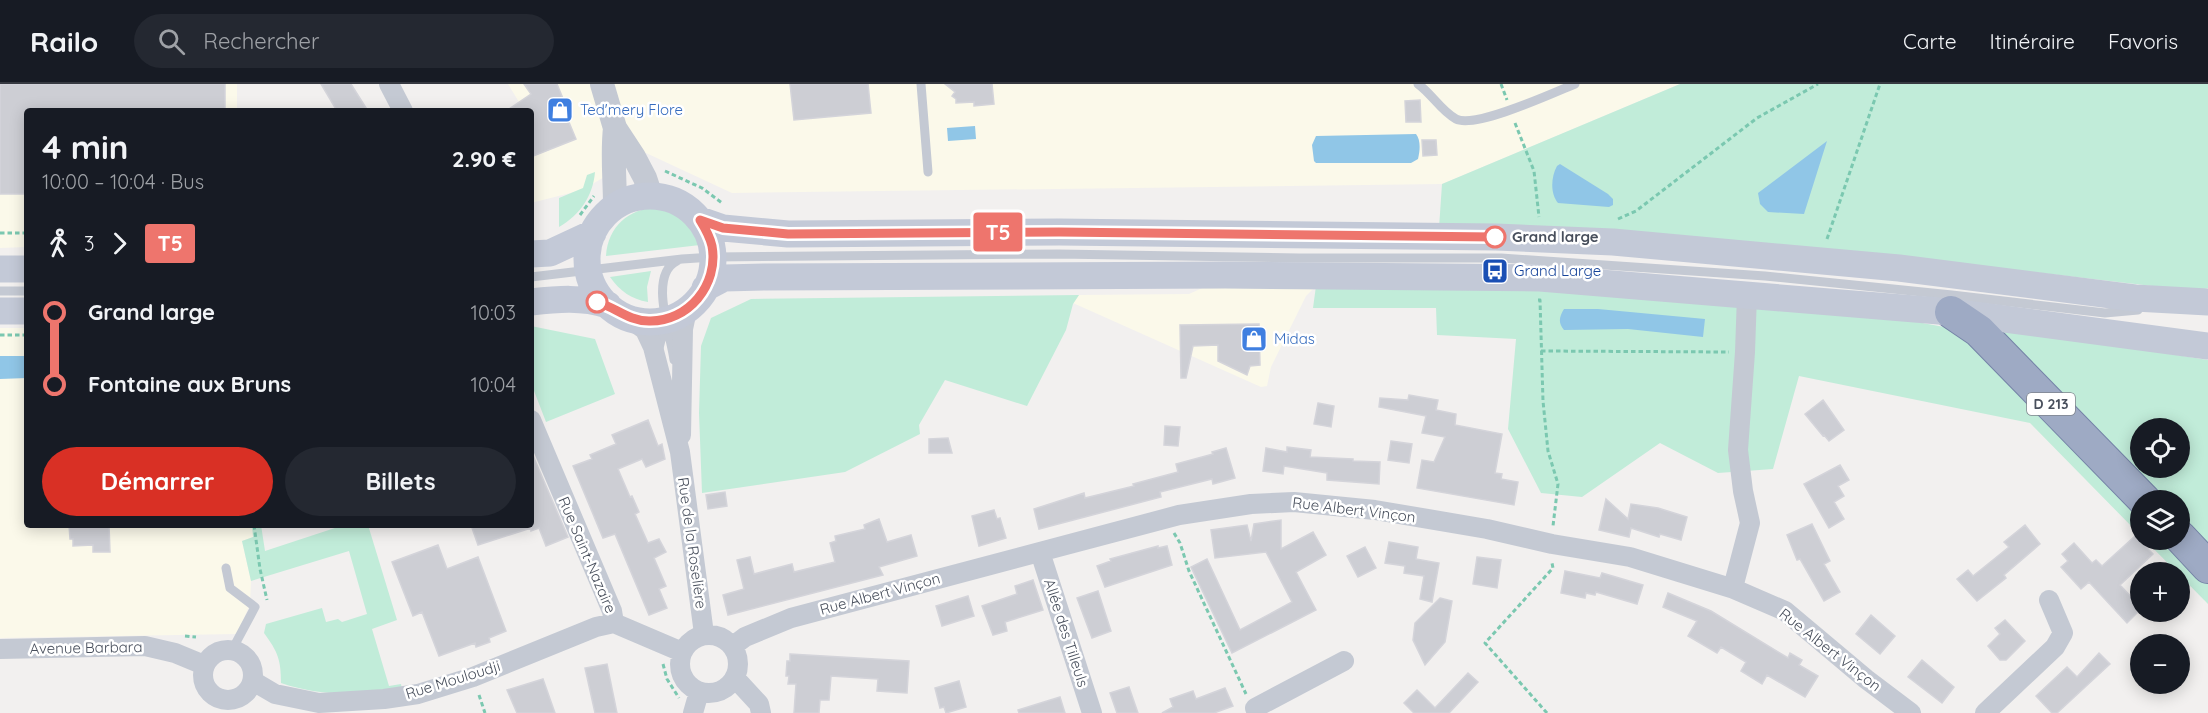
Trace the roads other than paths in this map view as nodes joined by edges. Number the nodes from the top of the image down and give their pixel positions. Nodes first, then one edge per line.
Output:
1 (389, 84) edge
2 (602, 84) edge
3 (921, 84) edge
4 (1418, 84) edge
5 (1575, 84) edge
6 (401, 108) edge
7 (615, 128) junction
8 (928, 172) dead end
9 (651, 195) junction
10 (606, 199) junction
11 (700, 220) junction
12 (584, 226) junction
13 (534, 254) edge
14 (713, 257) junction
15 (682, 259) junction
16 (0, 269) edge
17 (24, 269) edge
18 (589, 270) junction
19 (534, 277) edge
20 (705, 288) junction
21 (0, 291) edge
22 (24, 291) edge
23 (1747, 295) junction
24 (2203, 302) edge
25 (534, 303) edge
26 (0, 311) edge
27 (24, 311) edge
28 (617, 311) junction
29 (1952, 312) junction
30 (2105, 313) junction
31 (677, 314) junction
32 (2125, 335) junction
33 (2208, 346) edge
34 (657, 360) junction
35 (534, 429) edge
36 (680, 452) junction
37 (2134, 490) edge
38 (2190, 548) edge
39 (1040, 552) junction
40 (2208, 567) edge
41 (226, 568) dead end
42 (1734, 589) junction
43 (2049, 600) dead end
44 (614, 623) junction
45 (704, 634) junction
46 (733, 646) junction
47 (0, 649) edge
48 (232, 650) junction
49 (682, 652) junction
50 (1344, 661) dead end
51 (204, 665) junction
52 (735, 678) junction
53 (253, 681) junction
54 (699, 692) junction
55 (216, 706) edge
56 (386, 706) edge
57 (330, 708) edge
58 (687, 708) edge
59 (1256, 710) edge
60 (762, 713) edge
61 (1092, 713) edge
62 (1911, 713) edge
63 (1985, 713) edge

1 - 6 street
2 - 7 street
3 - 8 lane
4 - 5 lane
7 - 9 street
7 - 10 street
9 - 10 main road
9 - 11 main road
10 - 12 main road
11 - 14 main road
11 - 24 main road
12 - 13 main road
12 - 18 main road
14 - 15 lane
14 - 20 main road
14 - 30 lane
15 - 18 lane
15 - 31 lane
16 - 17 main road
18 - 19 lane
18 - 28 main road
20 - 23 main road
20 - 31 main road
21 - 22 lane
23 - 29 main road
23 - 42 street
24 - 30 lane
25 - 28 main road
26 - 27 main road
28 - 31 main road
28 - 34 street, Rue de la Roselière
29 - 32 main road
29 - 37 highway, D 213
30 - 32 lane
31 - 34 lane
31 - 36 street, Rue de la Roselière
32 - 33 main road
34 - 36 street, Rue de la Roselière
35 - 44 street, Rue Saint-Nazaire
36 - 45 street, Rue de la Roselière
38 - 40 highway
39 - 42 street, Rue Albert Vinçon
39 - 46 street, Rue Albert Vinçon
39 - 61 street, Allée des Tilleuls
41 - 48 lane
42 - 62 street, Rue Albert Vinçon
43 - 63 street
44 - 49 street, Rue Saint-Nazaire
44 - 56 street, Rue Mouloudji
45 - 46 street
45 - 49 street
46 - 52 street
47 - 51 street, Avenue Barbara
48 - 51 street
48 - 53 street
49 - 54 street
50 - 59 street
51 - 55 street
52 - 54 street
52 - 60 street
53 - 55 street
53 - 57 street, Rue Mouloudji
54 - 58 street
56 - 57 street, Rue Mouloudji

